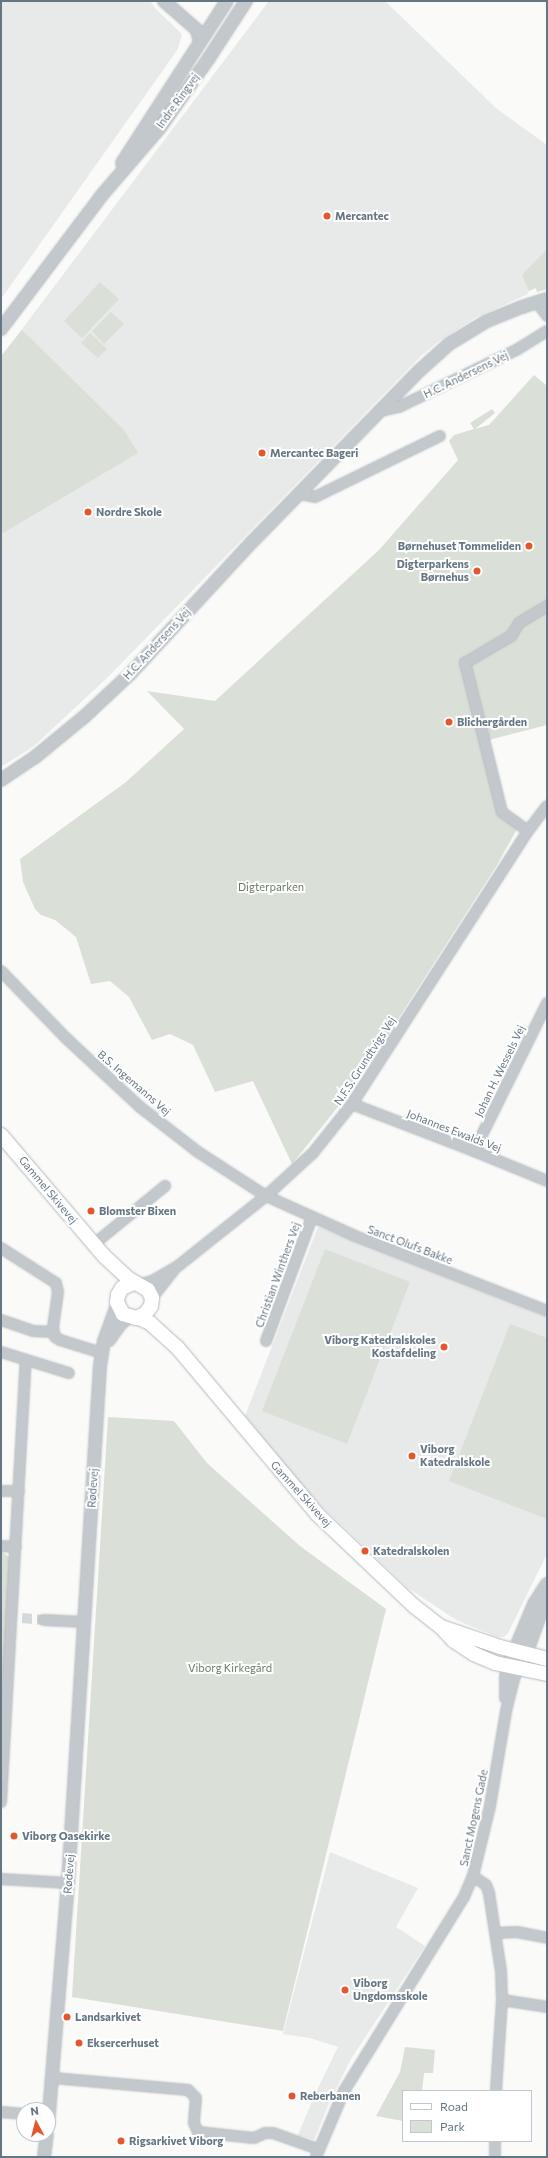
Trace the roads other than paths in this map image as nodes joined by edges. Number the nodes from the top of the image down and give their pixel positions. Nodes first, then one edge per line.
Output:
1 (164, 1) edge
2 (227, 1) edge
3 (246, 1) edge
4 (200, 42) junction
5 (102, 195) junction
6 (542, 301) edge
7 (547, 316) edge
8 (1, 329) edge
9 (547, 331) edge
10 (381, 411) junction
11 (440, 436) dead end
12 (300, 494) junction
13 (547, 606) edge
14 (1, 780) edge
15 (547, 806) edge
16 (528, 831) junction
17 (1, 971) edge
18 (547, 1003) edge
19 (352, 1104) junction
20 (1, 1136) edge
21 (474, 1151) junction
22 (547, 1181) edge
23 (165, 1186) dead end
24 (266, 1196) junction
25 (312, 1217) junction
26 (94, 1244) junction
27 (1, 1248) edge
28 (104, 1256) junction
29 (178, 1266) junction
30 (138, 1284) junction
31 (119, 1291) junction
32 (152, 1300) junction
33 (117, 1305) junction
34 (547, 1312) edge
35 (134, 1317) junction
36 (1, 1320) edge
37 (54, 1332) junction
38 (266, 1340) dead end
39 (177, 1347) junction
40 (1, 1352) edge
41 (102, 1354) junction
42 (26, 1360) junction
43 (69, 1374) dead end
44 (1, 1490) edge
45 (19, 1492) junction
46 (1, 1546) edge
47 (16, 1547) junction
48 (547, 1584) edge
49 (547, 1589) edge
50 (44, 1620) tunnel mouth
51 (85, 1622) junction
52 (441, 1627) junction
53 (520, 1652) junction
54 (547, 1659) edge
55 (513, 1667) junction
56 (547, 1674) edge
57 (4, 1690) edge
58 (1, 1802) edge
59 (474, 1876) junction
60 (1, 1879) edge
61 (68, 1883) junction
62 (496, 1933) junction
63 (547, 1938) edge
64 (502, 2000) junction
65 (547, 2006) edge
66 (53, 2078) junction
67 (496, 2090) edge
68 (50, 2102) edge
69 (1, 2112) edge
70 (16, 2113) edge
71 (46, 2142) edge
72 (494, 2142) edge
73 (317, 2153) edge
74 (44, 2157) edge
75 (495, 2157) edge

1 - 4 street
2 - 4 street, Indre Ringvej
3 - 5 street, Indre Ringvej
4 - 5 street, Indre Ringvej
5 - 8 street, Indre Ringvej
6 - 7 street, H.C. Andersens Vej
6 - 10 street, H.C. Andersens Vej
9 - 10 street, H.C. Andersens Vej
10 - 12 street, H.C. Andersens Vej
11 - 12 street
12 - 14 street, H.C. Andersens Vej
13 - 16 street
15 - 16 street, N.F.S. Grundtvigs Vej
16 - 19 street, N.F.S. Grundtvigs Vej
17 - 24 street, B.S. Ingemanns Vej
18 - 21 street, Johan H. Wessels Vej
19 - 21 street, Johannes Ewalds Vej
19 - 24 street, N.F.S. Grundtvigs Vej
20 - 26 main road, Gammel Skivevej
21 - 22 street, Johannes Ewalds Vej
23 - 26 street
24 - 25 street, Sanct Olufs Bakke
24 - 29 street, N.F.S. Grundtvigs Vej
25 - 34 street, Sanct Olufs Bakke
25 - 38 street, Christian Winthers Vej
26 - 28 main road, Gammel Skivevej
27 - 37 street
28 - 30 main road, Gammel Skivevej
28 - 31 main road, Gammel Skivevej
29 - 30 street, N.F.S. Grundtvigs Vej
29 - 32 street, N.F.S. Grundtvigs Vej
30 - 31 main road
30 - 32 main road
31 - 33 main road
32 - 35 main road
32 - 39 main road, Gammel Skivevej
33 - 35 main road
33 - 41 street, Rødevej
35 - 39 main road, Gammel Skivevej
35 - 41 street, Rødevej
36 - 37 street
37 - 41 street
39 - 52 main road, Gammel Skivevej
40 - 42 street
41 - 51 street, Rødevej
42 - 43 street
42 - 45 street
44 - 45 street
45 - 47 street
46 - 47 street
47 - 57 street
48 - 53 street
49 - 53 street
50 - 51 street
51 - 61 street, Rødevej
52 - 53 main road, Gammel Skivevej
52 - 55 main road, Gammel Skivevej
53 - 54 main road, Gammel Skivevej
53 - 55 street
55 - 56 main road, Gammel Skivevej
55 - 59 street, Sanct Mogens Gade
57 - 58 street
59 - 62 street, Sanct Mogens Gade
59 - 73 street
60 - 61 street
61 - 66 street, Rødevej
62 - 63 street
62 - 64 street, Sanct Mogens Gade
64 - 65 street
64 - 67 street, Sanct Mogens Gade
66 - 68 street, Rødevej
66 - 73 street
69 - 70 street
71 - 74 street
72 - 75 street

